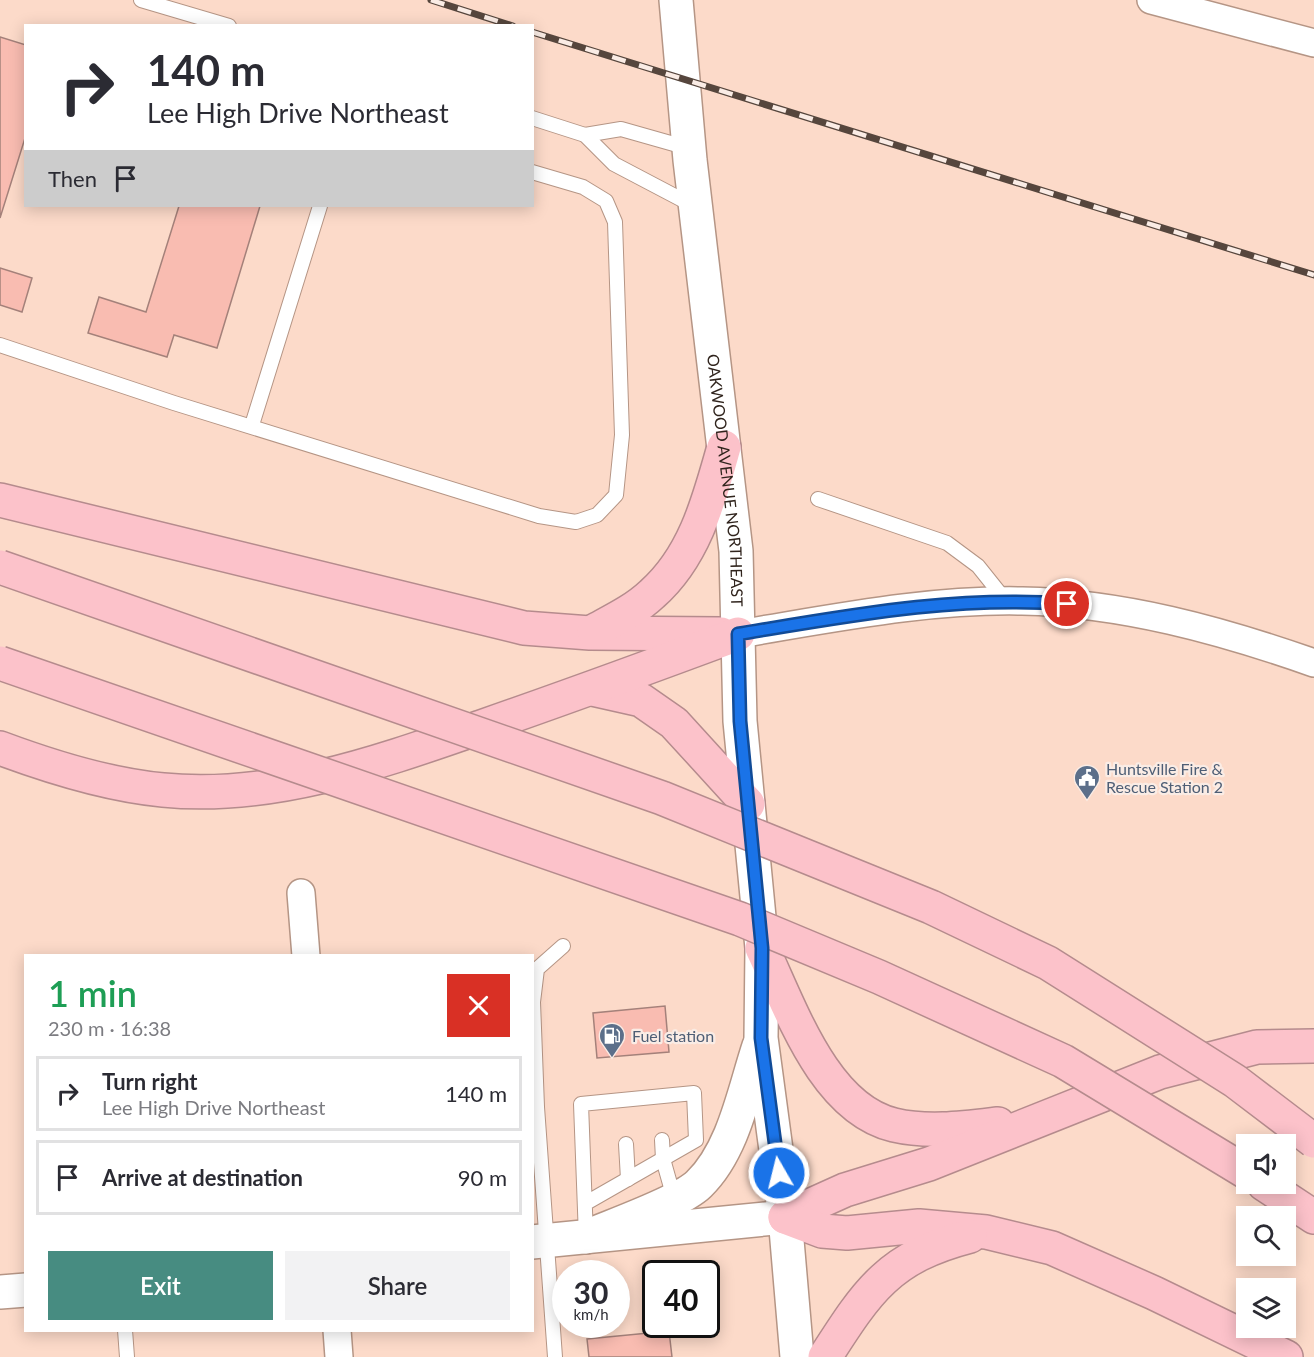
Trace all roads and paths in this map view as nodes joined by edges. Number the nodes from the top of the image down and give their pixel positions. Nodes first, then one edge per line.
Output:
1 (141, 0) edge
2 (676, 0) edge
3 (1152, 0) edge
4 (222, 24) edge
5 (1314, 43) edge
6 (534, 119) edge
7 (585, 135) junction
8 (688, 148) junction
9 (534, 173) edge
10 (695, 206) junction
11 (320, 207) edge
12 (0, 345) edge
13 (252, 425) junction
14 (724, 447) junction
15 (818, 499) dead end
16 (0, 500) edge
17 (0, 567) edge
18 (1006, 601) junction
19 (590, 633) junction
20 (738, 634) junction
21 (0, 663) edge
22 (1314, 663) edge
23 (592, 689) junction
24 (0, 748) edge
25 (748, 804) junction
26 (301, 893) dead end
27 (563, 946) dead end
28 (762, 948) junction
29 (306, 954) edge
30 (534, 994) edge
31 (534, 1028) edge
32 (761, 1038) junction
33 (1314, 1046) edge
34 (1050, 1117) junction
35 (662, 1140) dead end
36 (1314, 1141) edge
37 (626, 1144) dead end
38 (663, 1159) junction
39 (1236, 1165) edge
40 (627, 1179) junction
41 (1279, 1194) edge
42 (674, 1198) junction
43 (586, 1203) junction
44 (1313, 1216) edge
45 (785, 1217) junction
46 (986, 1232) junction
47 (586, 1237) junction
48 (539, 1241) edge
49 (24, 1290) edge
50 (0, 1292) edge
51 (125, 1332) edge
52 (337, 1332) edge
53 (127, 1357) edge
54 (339, 1357) edge
55 (555, 1357) edge
56 (797, 1357) edge
57 (825, 1357) edge
58 (1286, 1357) edge

1 - 4 lane
2 - 8 street, OAKWOOD AVENUE NORTHEAST
3 - 5 street
6 - 7 lane
7 - 8 lane
7 - 10 lane
8 - 10 street, OAKWOOD AVENUE NORTHEAST
9 - 13 lane
10 - 14 street, OAKWOOD AVENUE NORTHEAST
11 - 13 lane
12 - 13 lane
14 - 19 highway
14 - 20 street, OAKWOOD AVENUE NORTHEAST
15 - 18 lane
16 - 19 highway
17 - 36 highway, bridge
18 - 20 street
18 - 22 street
19 - 20 highway
20 - 23 highway
20 - 25 street, OAKWOOD AVENUE NORTHEAST
21 - 39 highway, bridge
23 - 24 highway
23 - 25 highway
25 - 28 street, OAKWOOD AVENUE NORTHEAST
26 - 29 street
27 - 30 lane
28 - 32 street, OAKWOOD AVENUE NORTHEAST
28 - 34 highway
31 - 48 lane
32 - 42 street
32 - 45 street, OAKWOOD AVENUE NORTHEAST
33 - 34 highway
34 - 45 highway
35 - 38 lane
37 - 40 lane
38 - 40 lane
38 - 42 lane
38 - 43 lane
40 - 43 lane
41 - 44 highway
42 - 47 street
43 - 47 lane
45 - 46 highway
45 - 47 street
45 - 56 street, OAKWOOD AVENUE NORTHEAST
46 - 57 highway
46 - 58 highway
47 - 48 street
48 - 55 lane
49 - 50 street
51 - 53 lane
52 - 54 street

